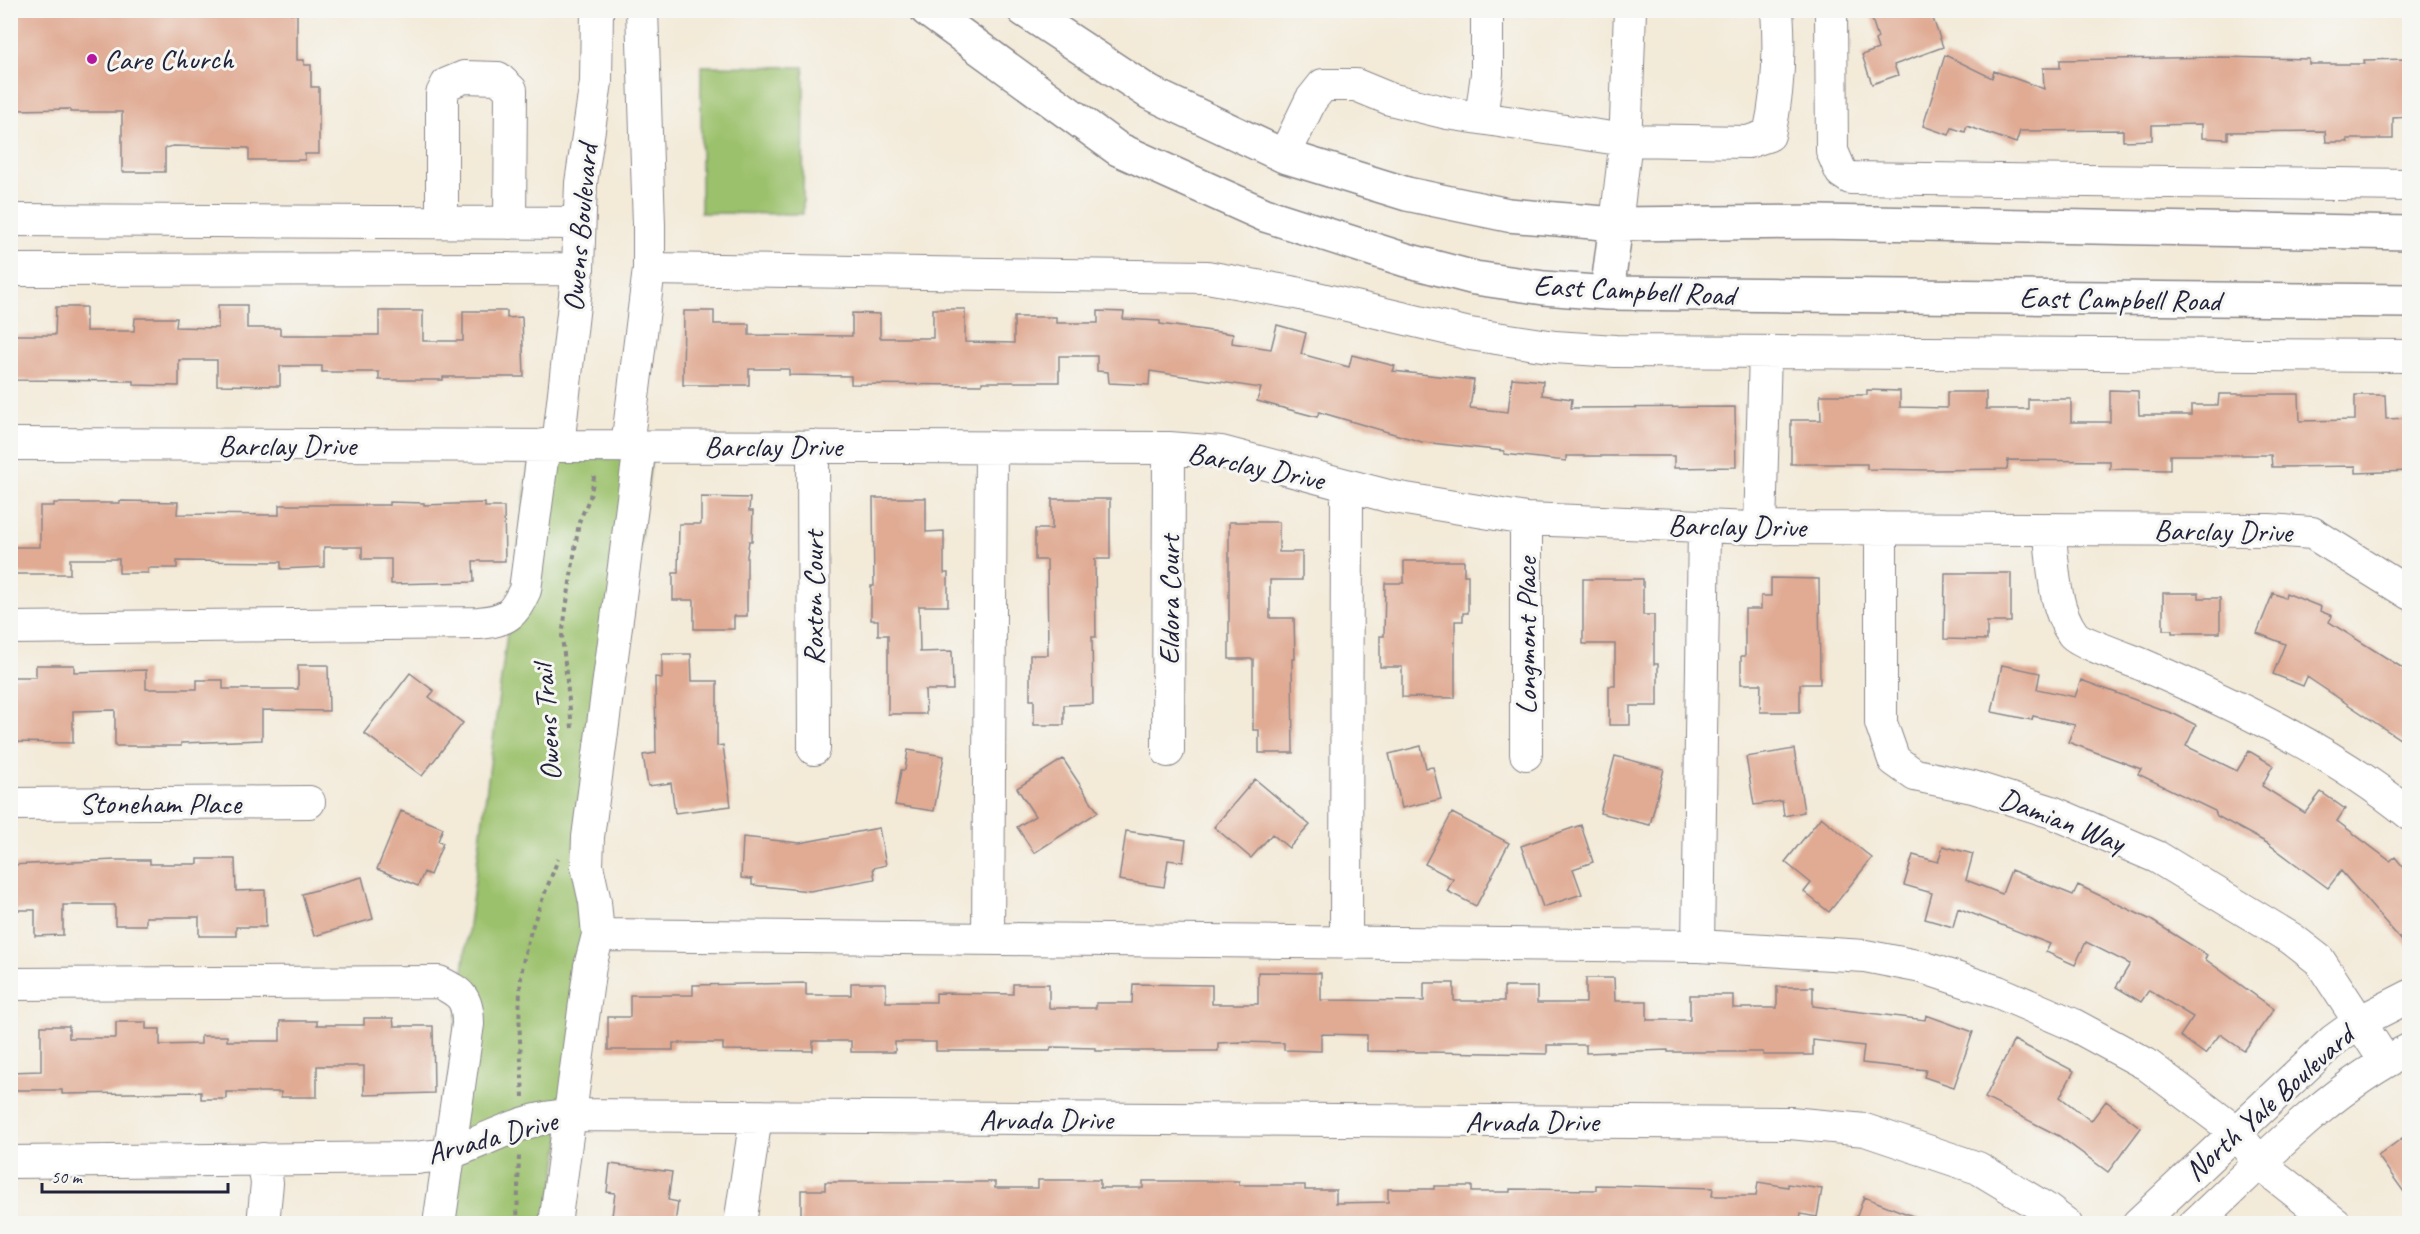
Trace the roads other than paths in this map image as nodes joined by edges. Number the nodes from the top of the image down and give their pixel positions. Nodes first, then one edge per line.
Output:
1 (597, 10) edge
2 (642, 10) edge
3 (1024, 10) edge
4 (1488, 10) edge
5 (1630, 10) edge
6 (1777, 10) edge
7 (1831, 10) edge
8 (929, 11) edge
9 (1481, 118) junction
10 (1625, 140) junction
11 (1284, 156) junction
12 (2409, 184) edge
13 (10, 220) edge
14 (442, 222) junction
15 (510, 223) junction
16 (579, 223) junction
17 (1616, 224) junction
18 (2409, 233) edge
19 (578, 269) junction
20 (649, 269) junction
21 (10, 270) edge
22 (1607, 293) junction
23 (2409, 302) edge
24 (1766, 352) junction
25 (2409, 356) edge
26 (10, 444) edge
27 (551, 446) junction
28 (621, 446) junction
29 (813, 446) junction
30 (991, 447) junction
31 (1169, 448) junction
32 (1347, 486) junction
33 (1526, 519) junction
34 (1704, 526) junction
35 (1760, 528) junction
36 (1881, 528) junction
37 (2049, 528) junction
38 (2409, 594) edge
39 (10, 628) edge
40 (814, 749) dead end
41 (1168, 751) dead end
42 (1526, 754) dead end
43 (309, 802) dead end
44 (10, 804) edge
45 (2409, 814) edge
46 (598, 935) junction
47 (988, 939) junction
48 (1346, 943) junction
49 (1698, 945) junction
50 (10, 984) edge
51 (2409, 996) edge
52 (2359, 1022) junction
53 (2397, 1055) edge
54 (569, 1115) junction
55 (756, 1117) junction
56 (2235, 1131) junction
57 (448, 1154) junction
58 (264, 1159) junction
59 (10, 1162) edge
60 (2260, 1164) junction
61 (262, 1224) edge
62 (439, 1224) edge
63 (555, 1224) edge
64 (740, 1224) edge
65 (2066, 1224) edge
66 (2138, 1224) edge
67 (2195, 1224) edge
68 (2336, 1224) edge

1 - 16 street, Owens Boulevard
2 - 20 street, Owens Boulevard
3 - 11 main road
4 - 9 street
5 - 10 street
6 - 10 street
7 - 12 street
8 - 22 main road, East Campbell Road
9 - 10 street
9 - 11 street
10 - 17 street
11 - 17 main road
13 - 14 street
14 - 15 street
14 - 15 street
15 - 16 street
16 - 19 street, Owens Boulevard
17 - 18 main road
17 - 22 main road
19 - 21 street
19 - 27 street, Owens Boulevard
20 - 24 street
20 - 28 street, Owens Boulevard
22 - 23 main road, East Campbell Road
24 - 25 street
24 - 35 street
26 - 27 street, Barclay Drive
27 - 28 street, Barclay Drive
27 - 39 street, Owens Boulevard
28 - 29 street, Barclay Drive
28 - 46 street, Owens Boulevard
29 - 30 street, Barclay Drive
29 - 40 street, Roxton Court
30 - 31 street, Barclay Drive
30 - 47 street
31 - 32 street, Barclay Drive
31 - 41 street, Eldora Court
32 - 33 street, Barclay Drive
32 - 48 street
33 - 34 street, Barclay Drive
33 - 42 street, Longmont Place
34 - 35 street, Barclay Drive
34 - 49 street
35 - 36 street, Barclay Drive
36 - 37 street, Barclay Drive
36 - 52 street, Damian Way
37 - 38 street, Barclay Drive
37 - 45 street
43 - 44 street, Stoneham Place
46 - 47 street
46 - 54 street, Owens Boulevard
47 - 48 street
48 - 49 street
49 - 56 street
50 - 57 street
51 - 52 street, North Yale Boulevard
52 - 53 street, Damian Way
52 - 56 street, North Yale Boulevard
53 - 60 street, North Yale Boulevard
54 - 55 street, Arvada Drive
54 - 57 street, Arvada Drive
54 - 63 street, Owens Boulevard
55 - 64 street
55 - 65 street, Arvada Drive
56 - 60 street
56 - 66 street, North Yale Boulevard
57 - 58 street, Arvada Drive
57 - 62 street
58 - 59 street, Arvada Drive
58 - 61 street
60 - 67 street, North Yale Boulevard
60 - 68 street

